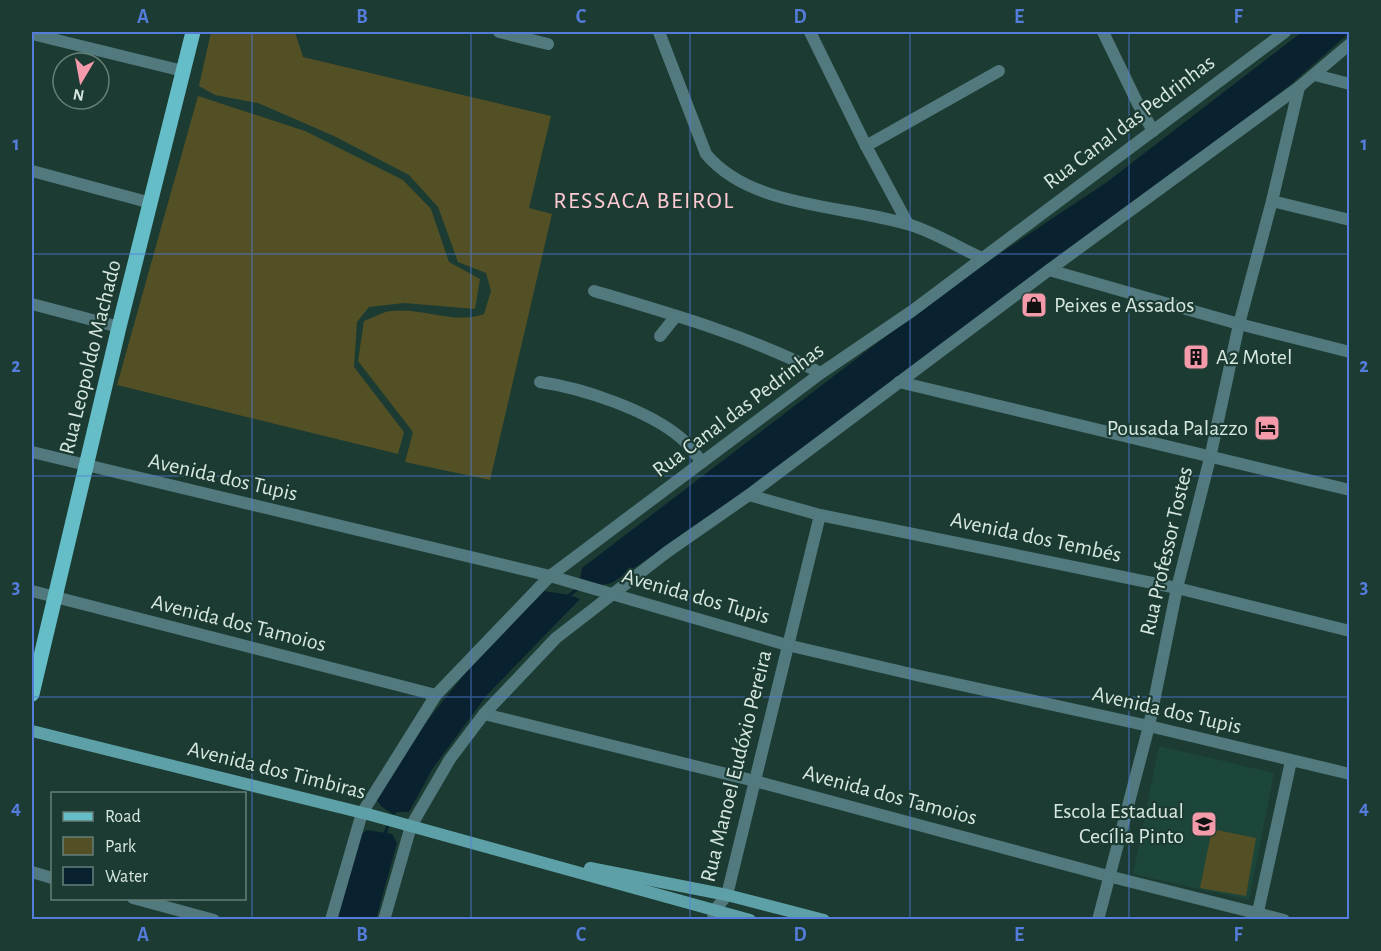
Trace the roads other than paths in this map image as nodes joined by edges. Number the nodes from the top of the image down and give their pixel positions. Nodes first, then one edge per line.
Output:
1 (193, 32) edge
2 (499, 32) edge
3 (659, 32) edge
4 (810, 32) edge
5 (1103, 32) edge
6 (1285, 32) edge
7 (32, 34) edge
8 (548, 44) dead end
9 (1350, 44) edge
10 (183, 71) junction
11 (999, 71) dead end
12 (1315, 75) junction
13 (1350, 84) edge
14 (1299, 87) junction
15 (1153, 131) junction
16 (866, 146) junction
17 (32, 171) edge
18 (1272, 201) junction
19 (151, 203) junction
20 (1350, 220) edge
21 (908, 224) junction
22 (982, 258) junction
23 (1049, 270) junction
24 (594, 291) dead end
25 (32, 304) edge
26 (676, 316) junction
27 (1239, 324) junction
28 (119, 327) junction
29 (660, 336) dead end
30 (1350, 352) edge
31 (821, 373) junction
32 (540, 382) dead end
33 (899, 382) junction
34 (32, 452) edge
35 (1210, 458) junction
36 (702, 462) junction
37 (87, 466) junction
38 (1350, 490) edge
39 (749, 495) junction
40 (820, 515) junction
41 (554, 577) junction
42 (1177, 588) junction
43 (32, 591) edge
44 (611, 593) junction
45 (55, 598) junction
46 (1350, 631) edge
47 (787, 645) junction
48 (32, 694) edge
49 (436, 695) junction
50 (484, 714) junction
51 (1149, 726) junction
52 (32, 731) edge
53 (1291, 761) junction
54 (1350, 774) edge
55 (755, 781) junction
56 (366, 814) junction
57 (407, 825) junction
58 (513, 853) junction
59 (32, 872) edge
60 (1108, 876) junction
61 (51, 878) edge
62 (727, 895) junction
63 (140, 900) edge
64 (1258, 912) junction
65 (714, 915) edge
66 (214, 920) edge
67 (331, 920) edge
68 (384, 920) edge
69 (750, 920) edge
70 (824, 920) edge
71 (1098, 920) edge
72 (1284, 920) edge

1 - 10 main road, Rua Leopoldo Machado
2 - 8 street
3 - 21 street
4 - 16 street
5 - 15 street
6 - 15 street, Rua Canal das Pedrinhas
7 - 10 street
9 - 12 street
10 - 19 main road, Rua Leopoldo Machado
11 - 16 street
12 - 13 street
12 - 14 street
14 - 18 street, Rua Professor Tostes
14 - 23 street
15 - 22 street, Rua Canal das Pedrinhas
16 - 21 street
17 - 19 street
18 - 20 street
18 - 27 street, Rua Professor Tostes
19 - 28 main road, Rua Leopoldo Machado
21 - 22 street
22 - 31 street, Rua Canal das Pedrinhas
23 - 27 street
23 - 33 street
24 - 26 street
25 - 28 street
26 - 29 street
26 - 31 street
27 - 30 street
27 - 35 street, Rua Professor Tostes
28 - 37 main road, Rua Leopoldo Machado
31 - 36 street, Rua Canal das Pedrinhas
32 - 36 street
33 - 35 street
33 - 39 street
34 - 37 street, Avenida dos Tupis
35 - 38 street
35 - 42 street, Rua Professor Tostes
36 - 41 street, Rua Canal das Pedrinhas
37 - 41 street, Avenida dos Tupis
37 - 45 main road, Rua Leopoldo Machado
39 - 40 street, Avenida dos Tembés
39 - 44 street
40 - 42 street, Avenida dos Tembés
40 - 47 street, Rua Manoel Eudóxio Pereira
41 - 44 street, Avenida dos Tupis
41 - 49 street, Rua Canal das Pedrinhas
42 - 46 street, Avenida dos Tembés
42 - 51 street, Rua Professor Tostes
43 - 45 street, Avenida dos Tamoios
44 - 47 street, Avenida dos Tupis
44 - 50 street
45 - 48 main road, Rua Leopoldo Machado
45 - 49 street, Avenida dos Tamoios
47 - 51 street, Avenida dos Tupis
47 - 55 street, Rua Manoel Eudóxio Pereira
49 - 56 street, Rua Canal das Pedrinhas
50 - 55 street, Avenida dos Tamoios
50 - 57 street
51 - 53 street, Avenida dos Tupis
51 - 60 street, Rua Professor Tostes
52 - 56 street, Avenida dos Timbiras
53 - 54 street, Avenida dos Tupis
53 - 64 street
55 - 60 street, Avenida dos Tamoios
55 - 62 street, Rua Manoel Eudóxio Pereira
56 - 57 street, Avenida dos Timbiras
56 - 67 street, Rua Canal das Pedrinhas
57 - 58 street, Avenida dos Timbiras
57 - 68 street
58 - 62 street, Avenida dos Timbiras
58 - 65 street, Avenida dos Timbiras
59 - 61 street
60 - 64 street, Avenida dos Tamoios
60 - 71 street, Rua Professor Tostes
62 - 65 street, Rua Manoel Eudóxio Pereira
62 - 70 street, Avenida dos Timbiras
63 - 66 street
64 - 72 street, Avenida dos Tamoios
65 - 69 street, Avenida dos Timbiras

